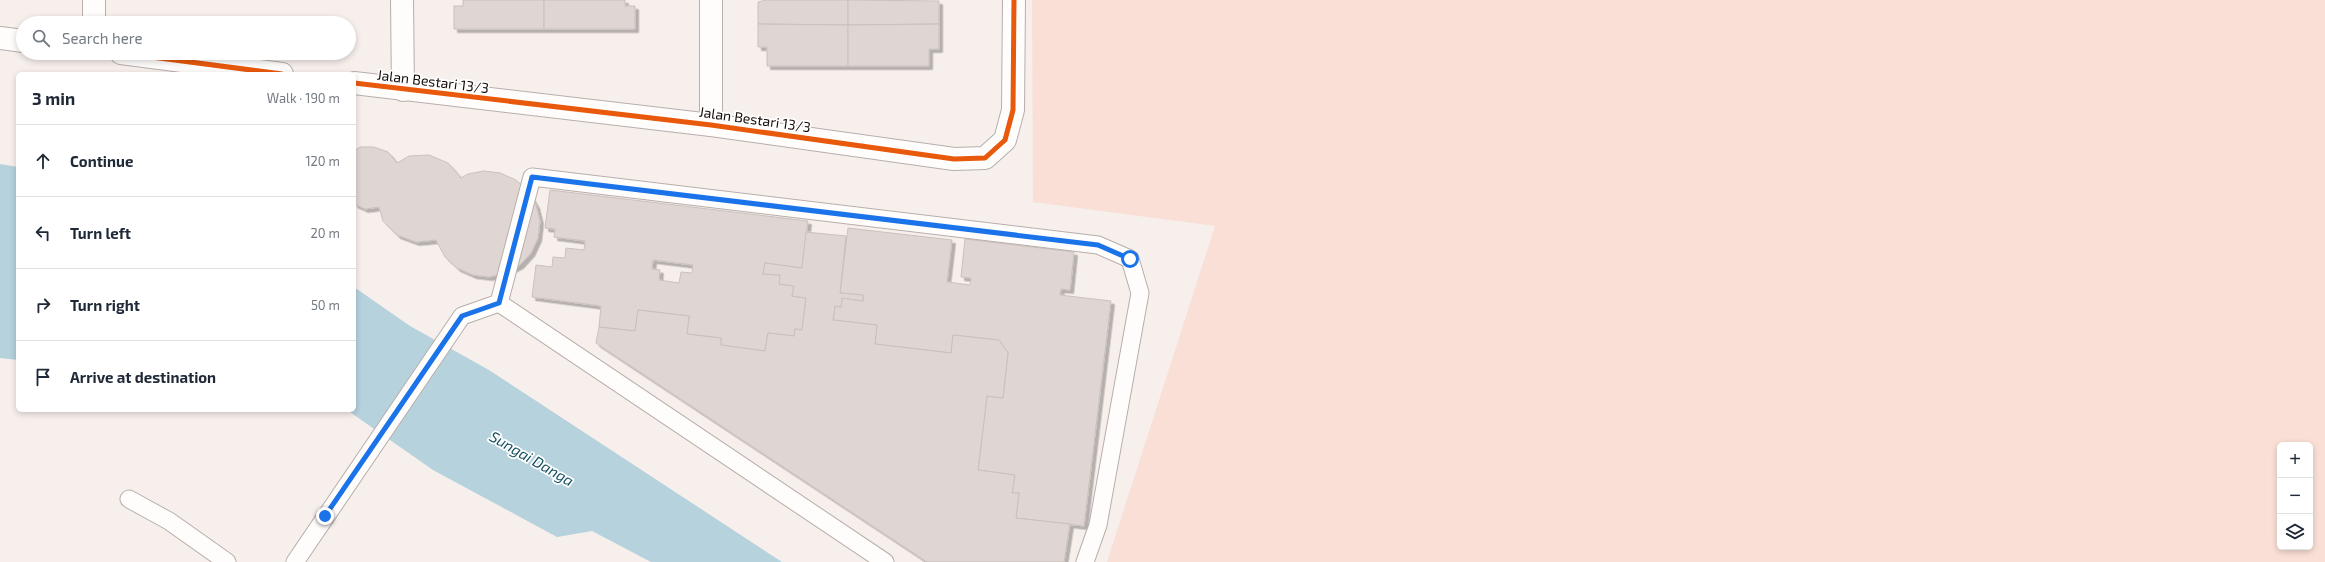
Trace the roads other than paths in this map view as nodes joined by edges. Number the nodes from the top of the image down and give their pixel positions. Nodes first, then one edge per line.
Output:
1 (94, 0) edge
2 (402, 0) edge
3 (711, 0) edge
4 (1014, 0) edge
5 (94, 16) edge
6 (0, 38) edge
7 (16, 40) edge
8 (175, 60) edge
9 (267, 72) edge
10 (356, 83) edge
11 (403, 90) junction
12 (711, 125) junction
13 (499, 303) junction
14 (129, 500) dead end
15 (227, 562) edge
16 (295, 562) edge
17 (885, 562) edge
18 (1085, 562) edge

1 - 5 street
2 - 11 street
3 - 12 street
4 - 12 street, Jalan Bestari 13/3
6 - 7 street
8 - 9 street
10 - 11 street, Jalan Bestari 13/3
11 - 12 street, Jalan Bestari 13/3
13 - 16 lane
13 - 17 lane
13 - 18 lane
14 - 15 lane

